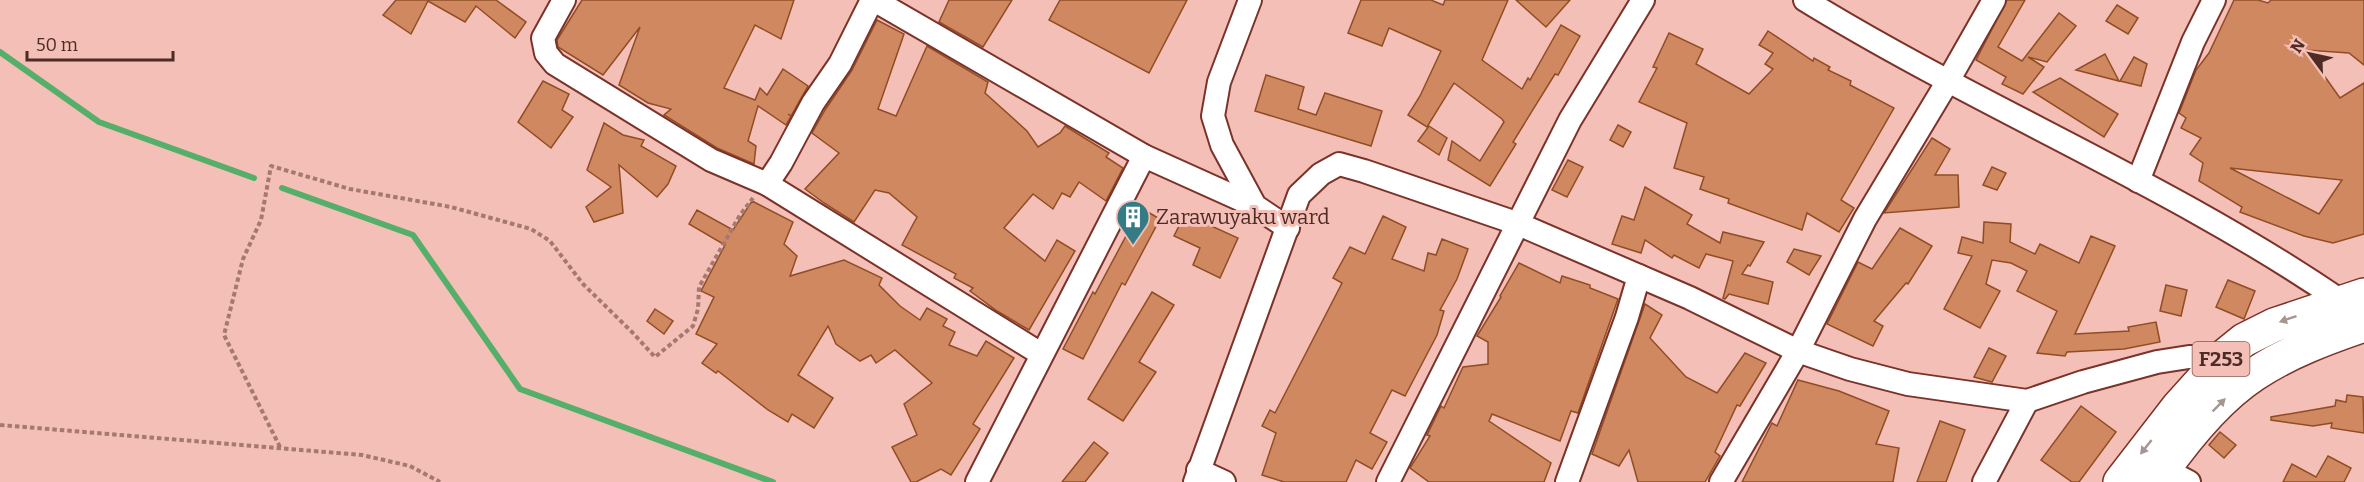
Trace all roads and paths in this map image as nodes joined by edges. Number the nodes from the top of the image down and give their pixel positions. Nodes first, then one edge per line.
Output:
1 (564, 0) edge
2 (873, 0) edge
3 (1250, 0) edge
4 (1643, 0) edge
5 (1804, 0) edge
6 (1994, 0) edge
7 (2214, 0) edge
8 (1948, 81) junction
9 (1144, 156) junction
10 (2138, 181) junction
11 (767, 184) junction
12 (1255, 206) junction
13 (1516, 223) junction
14 (1288, 228) junction
15 (1639, 276) junction
16 (2352, 298) edge
17 (2364, 325) edge
18 (1798, 351) junction
19 (1041, 354) junction
20 (2223, 357) junction
21 (2027, 401) junction
22 (0, 425) edge
23 (280, 447) junction
24 (1197, 476) edge
25 (2169, 478) edge
26 (440, 482) edge
27 (976, 482) edge
28 (1224, 482) edge
29 (1388, 482) edge
30 (1567, 482) edge
31 (1721, 482) edge
32 (1984, 482) edge
33 (2120, 482) edge

1 - 11 street
2 - 9 street
2 - 11 street
3 - 12 street
4 - 13 street
5 - 8 street
6 - 8 street
7 - 10 street
8 - 10 street
8 - 18 street
9 - 12 street
9 - 19 street
10 - 16 street
11 - 19 street
11 - 23 path
12 - 14 street
13 - 14 street
13 - 15 street
13 - 29 street
14 - 24 street
15 - 18 street
15 - 30 street
16 -> 20 main road, F253
25 -> 17 main road, F253
18 - 21 street
18 - 31 street
19 - 27 street
20 - 21 street
20 -> 33 main road, F253
21 - 32 street
22 - 23 path
23 - 26 path
24 - 28 street

